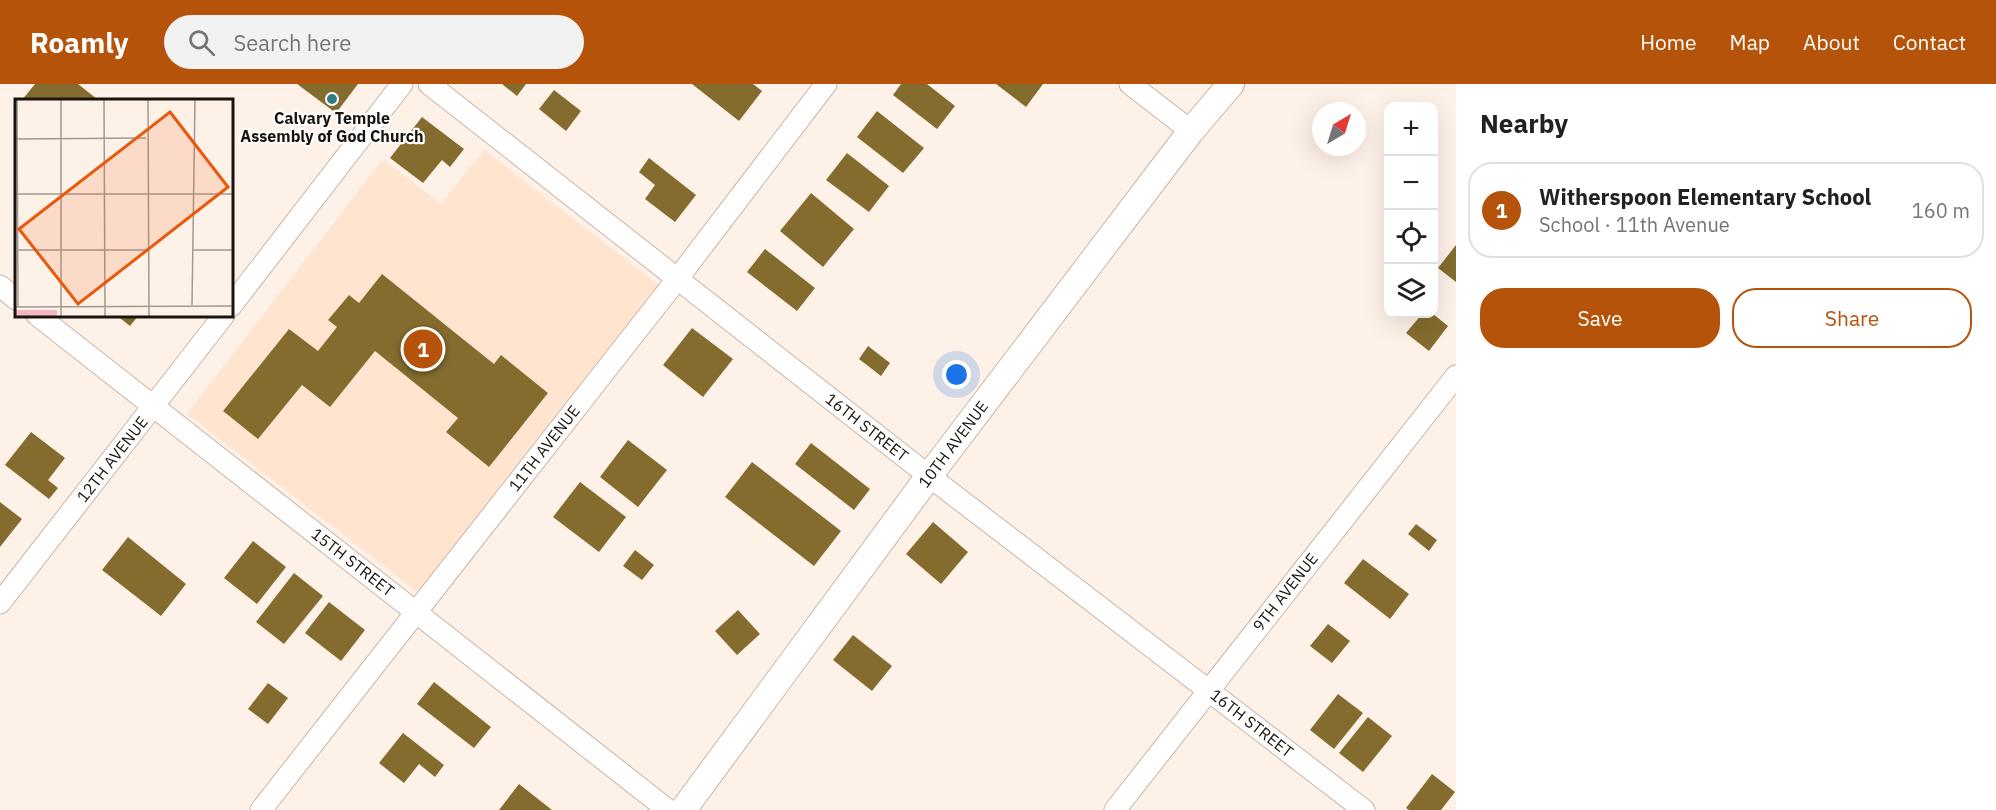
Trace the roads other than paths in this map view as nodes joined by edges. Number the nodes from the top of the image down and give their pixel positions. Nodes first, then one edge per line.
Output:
1 (402, 84) edge
2 (429, 84) edge
3 (826, 84) edge
4 (1130, 84) edge
5 (1231, 84) edge
6 (1191, 131) junction
7 (678, 278) junction
8 (0, 286) edge
9 (15, 298) edge
10 (232, 305) edge
11 (38, 316) edge
12 (223, 316) edge
13 (1456, 376) edge
14 (154, 406) junction
15 (929, 476) junction
16 (0, 603) edge
17 (416, 611) junction
18 (1209, 689) junction
19 (261, 810) edge
20 (668, 810) edge
21 (682, 810) edge
22 (1115, 810) edge
23 (1364, 810) edge

1 - 10 street
2 - 7 street, 16TH STREET
3 - 7 street, 11TH AVENUE
4 - 6 street
5 - 6 street, 10TH AVENUE
6 - 15 street, 10TH AVENUE
7 - 15 street, 16TH STREET
7 - 17 street, 11TH AVENUE
8 - 9 street
11 - 14 street, 15TH STREET
12 - 14 street, 12TH AVENUE
13 - 18 street, 9TH AVENUE
14 - 16 street, 12TH AVENUE
14 - 17 street, 15TH STREET
15 - 18 street, 16TH STREET
15 - 21 street, 10TH AVENUE
17 - 19 street, 11TH AVENUE
17 - 20 street, 15TH STREET
18 - 22 street, 9TH AVENUE
18 - 23 street, 16TH STREET

